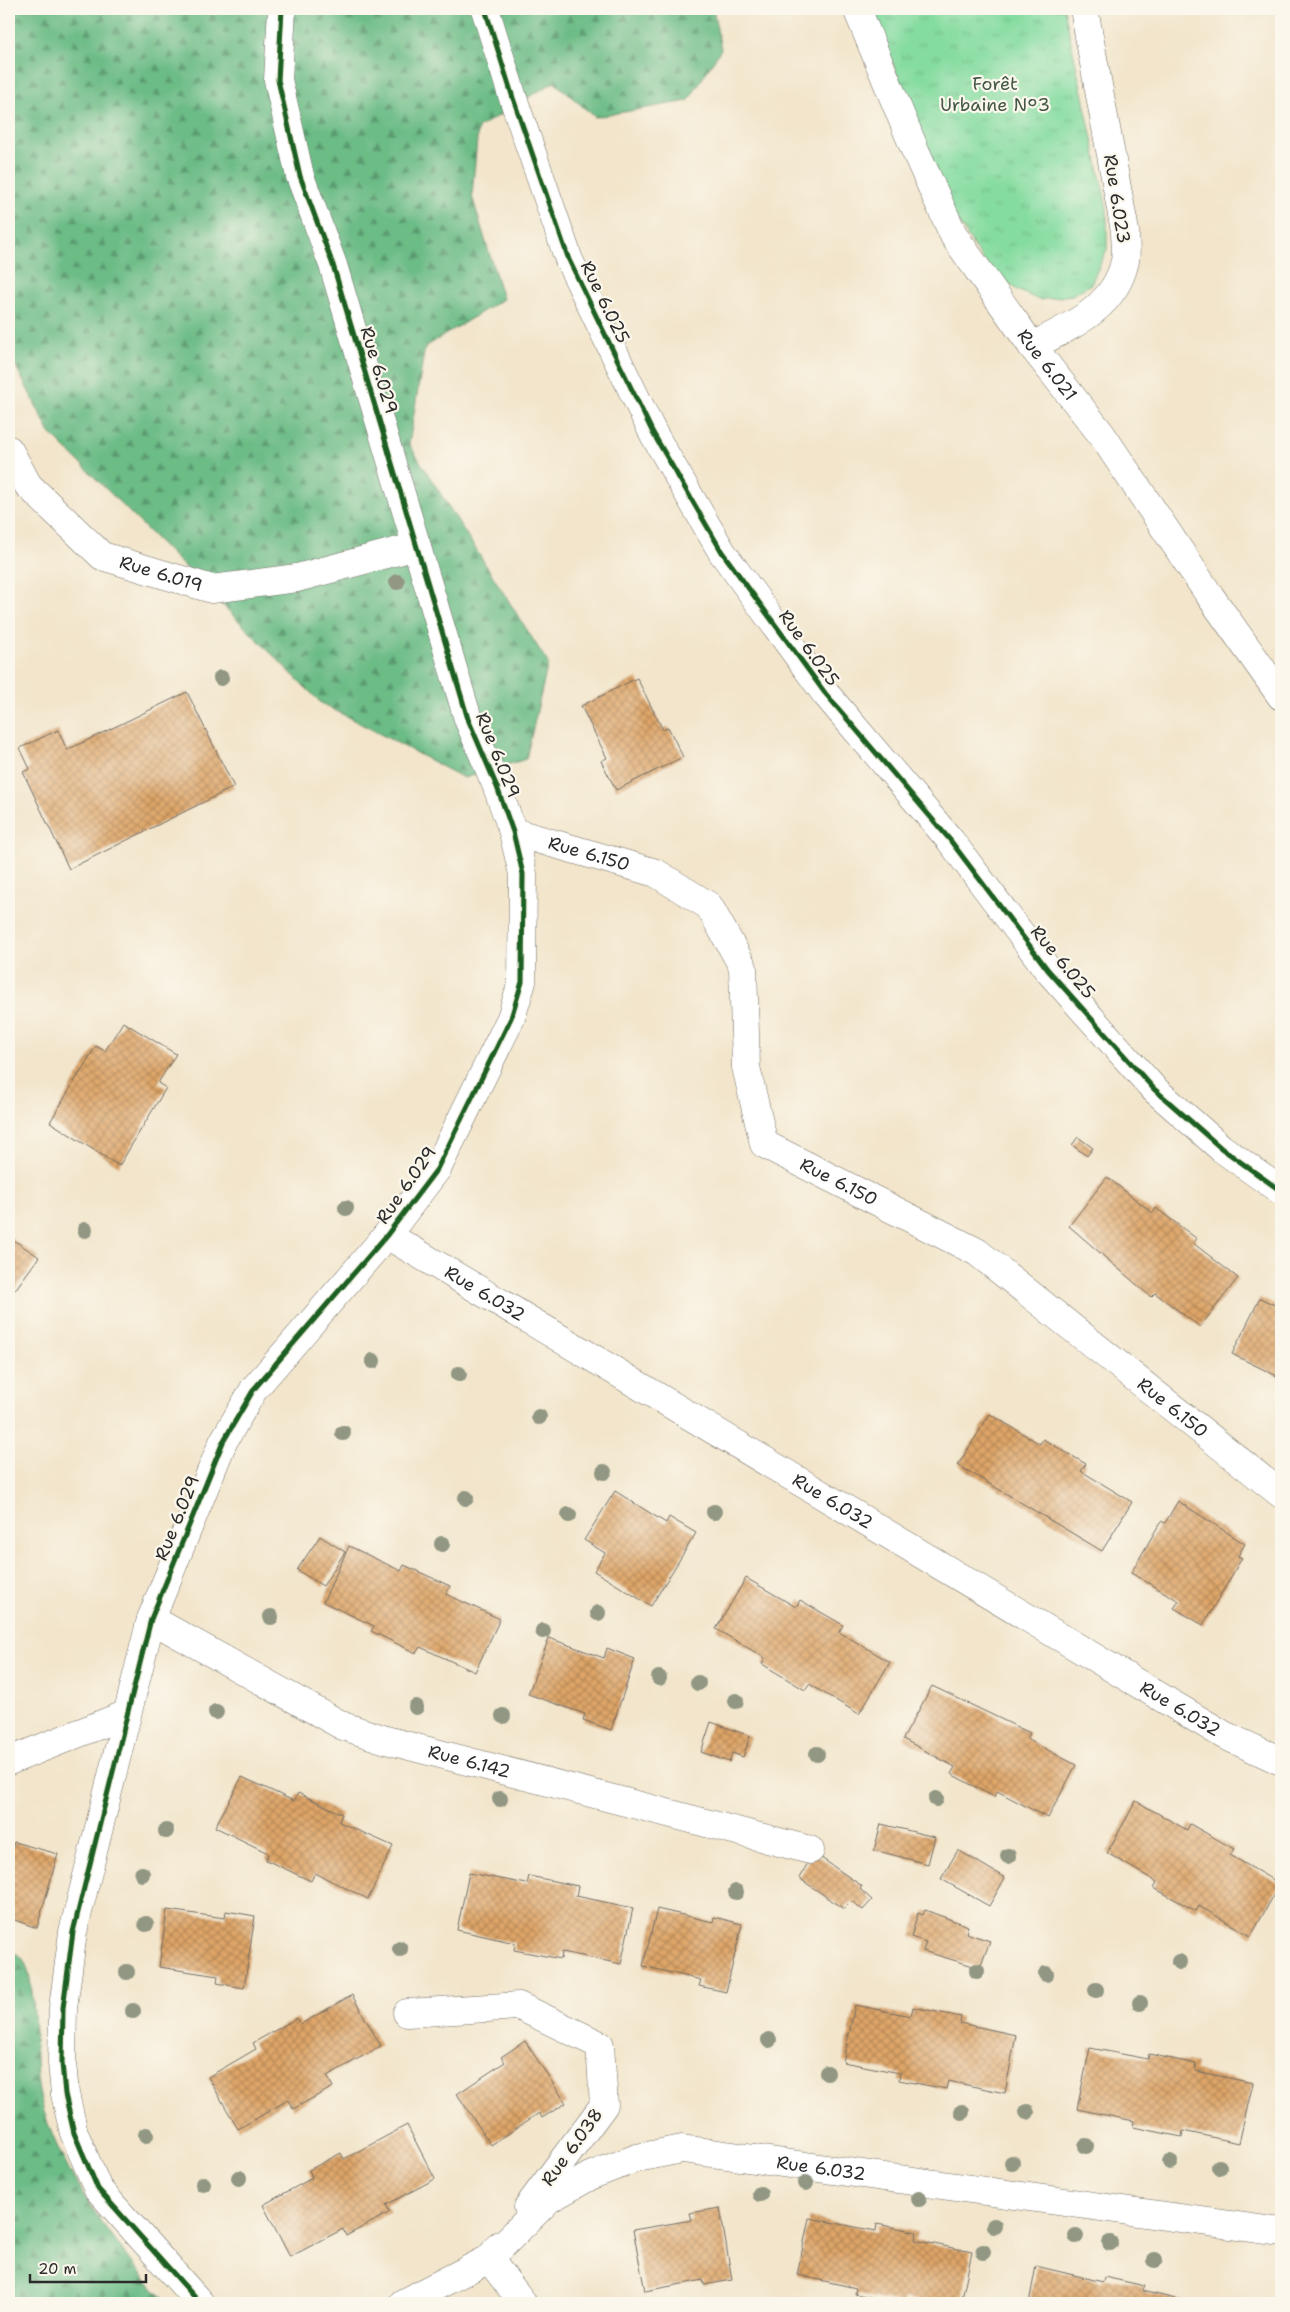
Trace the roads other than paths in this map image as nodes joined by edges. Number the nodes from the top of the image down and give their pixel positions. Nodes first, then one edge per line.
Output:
1 (282, 9) edge
2 (484, 9) edge
3 (858, 9) edge
4 (1084, 9) edge
5 (1032, 346) junction
6 (9, 450) edge
7 (417, 546) junction
8 (1281, 696) edge
9 (512, 832) junction
10 (1281, 1191) edge
11 (387, 1235) junction
12 (1281, 1494) edge
13 (151, 1620) junction
14 (127, 1714) junction
15 (9, 1761) edge
16 (1281, 1761) edge
17 (810, 1850) dead end
18 (407, 2013) dead end
19 (1281, 2232) edge
20 (489, 2260) junction
21 (200, 2303) edge
22 (403, 2303) edge
23 (523, 2303) edge

1 - 7 street, Rue 6.029
2 - 10 street, Rue 6.025
3 - 5 street, Rue 6.021
4 - 5 street, Rue 6.023
5 - 8 street, Rue 6.021
6 - 7 street, Rue 6.019
7 - 9 street, Rue 6.029
9 - 11 street, Rue 6.029
9 - 12 street, Rue 6.150
11 - 13 street, Rue 6.029
11 - 16 street, Rue 6.032
13 - 14 street, Rue 6.029
13 - 17 street, Rue 6.142
14 - 15 street
14 - 21 street, Rue 6.029
18 - 20 street, Rue 6.038
19 - 20 street, Rue 6.032
20 - 22 street, Rue 6.032
20 - 23 street

